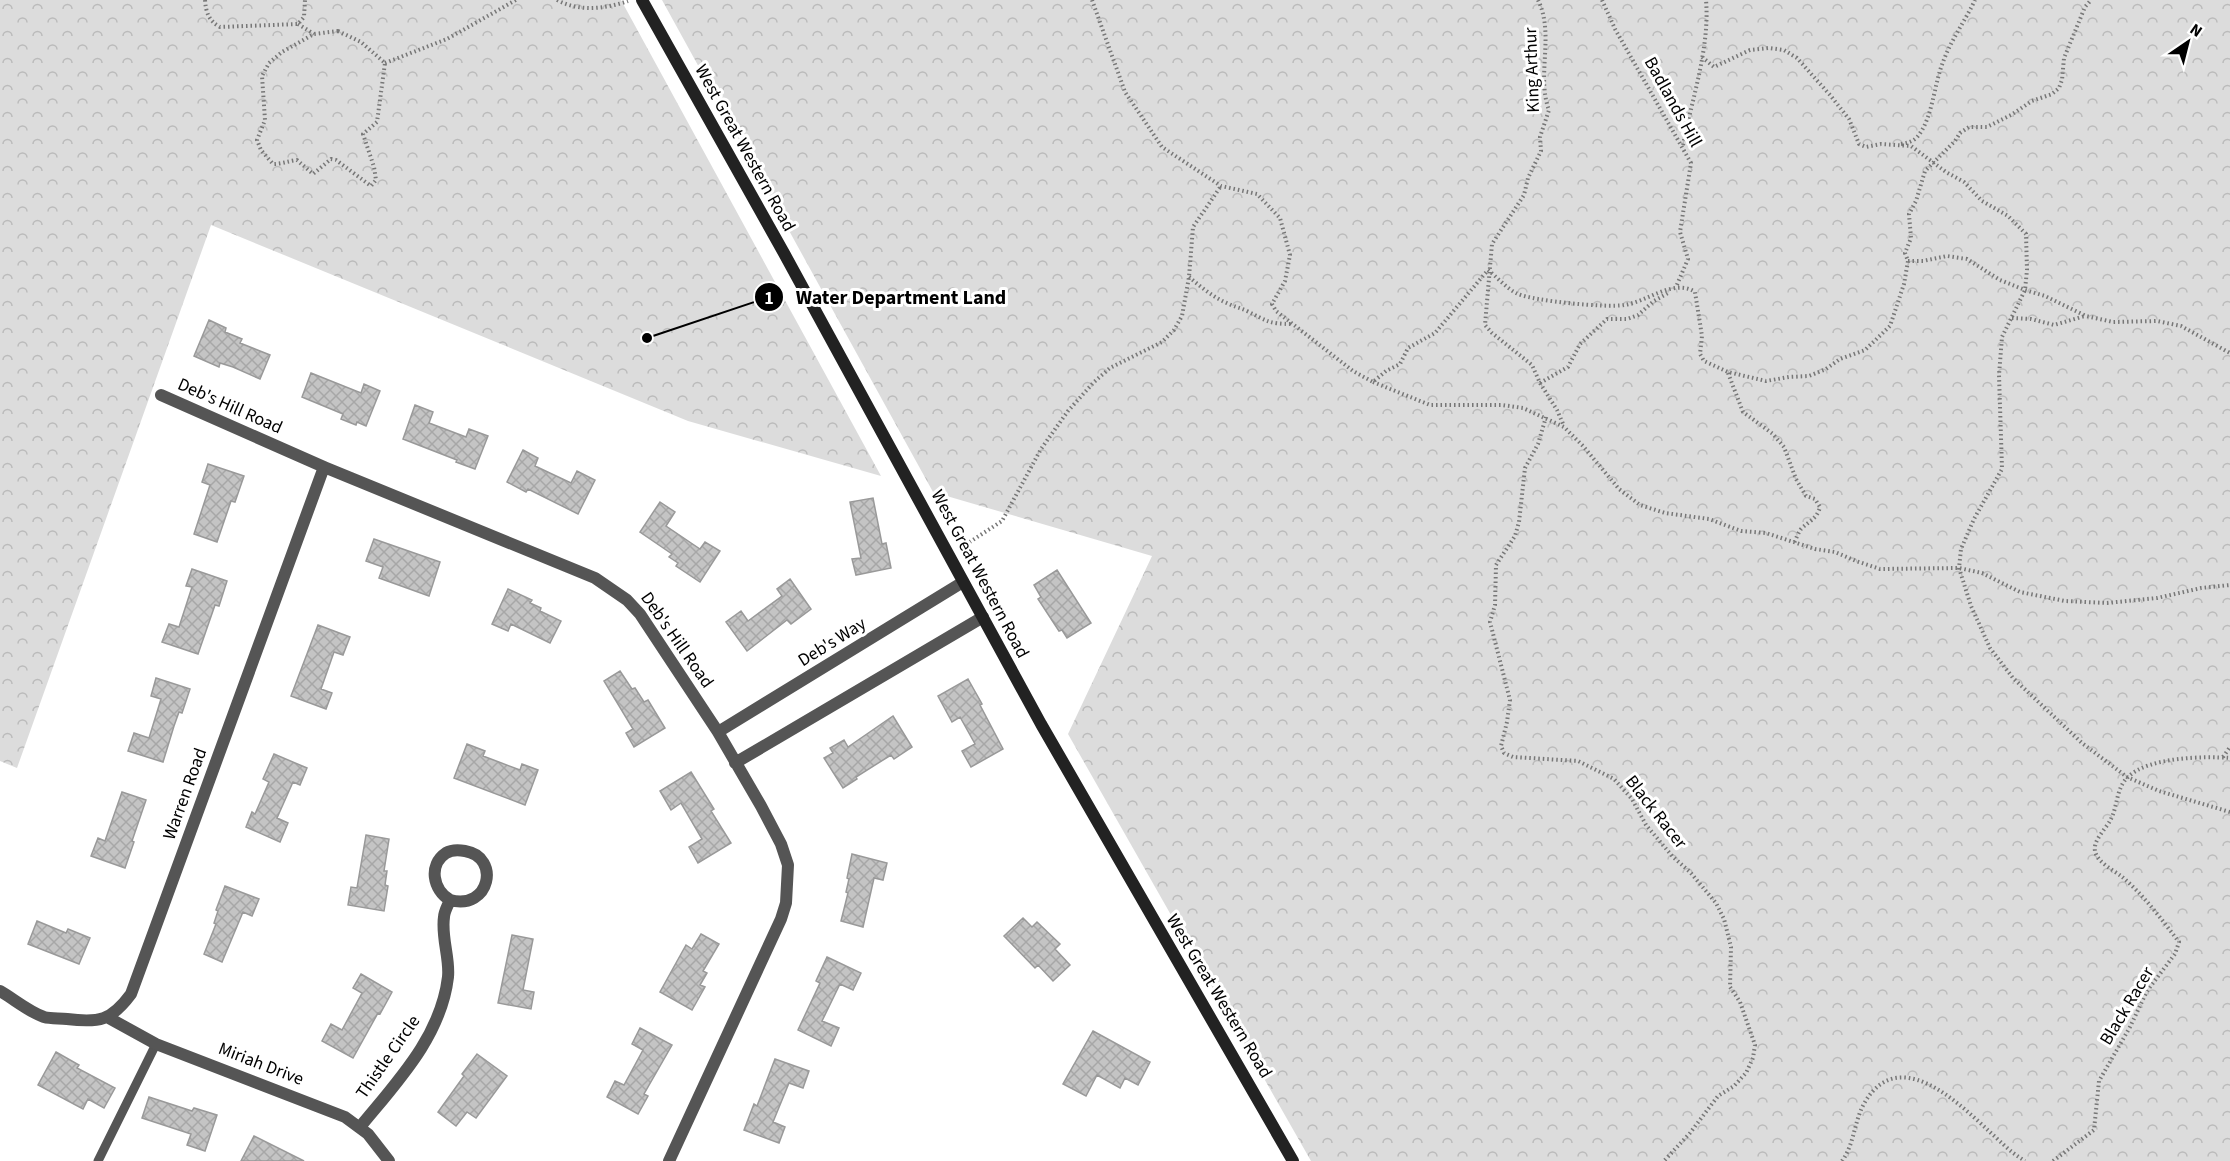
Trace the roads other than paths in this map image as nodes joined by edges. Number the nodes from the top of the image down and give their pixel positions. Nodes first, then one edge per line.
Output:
1 (642, 0) edge
2 (161, 395) dead end
3 (324, 467) junction
4 (963, 582) junction
5 (983, 617) junction
6 (718, 732) junction
7 (735, 763) junction
8 (450, 900) junction
9 (0, 991) edge
10 (107, 1017) junction
11 (156, 1044) junction
12 (360, 1127) junction
13 (98, 1161) edge
14 (389, 1161) edge
15 (669, 1161) edge
16 (1293, 1161) edge

1 - 4 street, West Great Western Road
2 - 3 street, Deb's Hill Road
3 - 6 street, Deb's Hill Road
3 - 10 street, Warren Road
4 - 5 street, West Great Western Road
4 - 6 street, Deb's Way
5 - 7 street
5 - 16 street, West Great Western Road
6 - 7 street, Deb's Hill Road
7 - 15 street, Deb's Hill Road
8 - 8 street
8 - 12 street, Thistle Circle
9 - 10 street
10 - 11 street, Miriah Drive
11 - 12 street, Miriah Drive
11 - 13 lane
12 - 14 street, Miriah Drive

